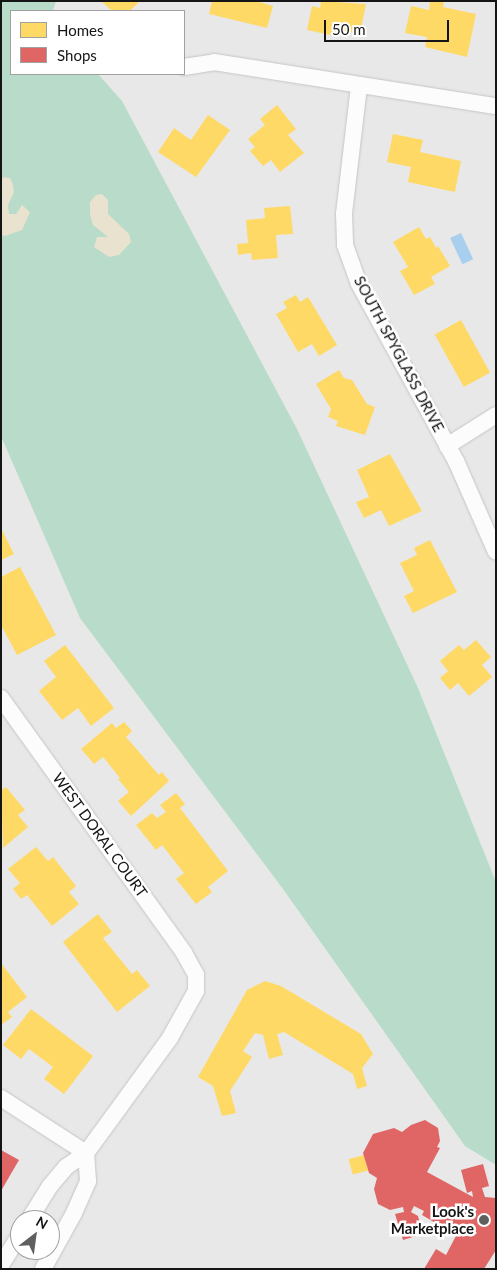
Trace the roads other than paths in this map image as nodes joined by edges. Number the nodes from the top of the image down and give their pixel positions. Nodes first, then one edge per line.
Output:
1 (185, 67) edge
2 (359, 86) junction
3 (496, 106) edge
4 (496, 415) edge
5 (448, 446) junction
6 (496, 552) edge
7 (1, 698) edge
8 (1, 1098) edge
9 (86, 1153) junction
10 (36, 1210) edge
11 (10, 1250) edge
12 (1, 1265) edge
13 (43, 1269) edge

1 - 2 street
2 - 3 street
2 - 5 street, SOUTH SPYGLASS DRIVE
4 - 5 street
5 - 6 street, SOUTH SPYGLASS DRIVE
7 - 9 street, WEST DORAL COURT
8 - 9 street
9 - 10 street
9 - 13 street
11 - 12 street

